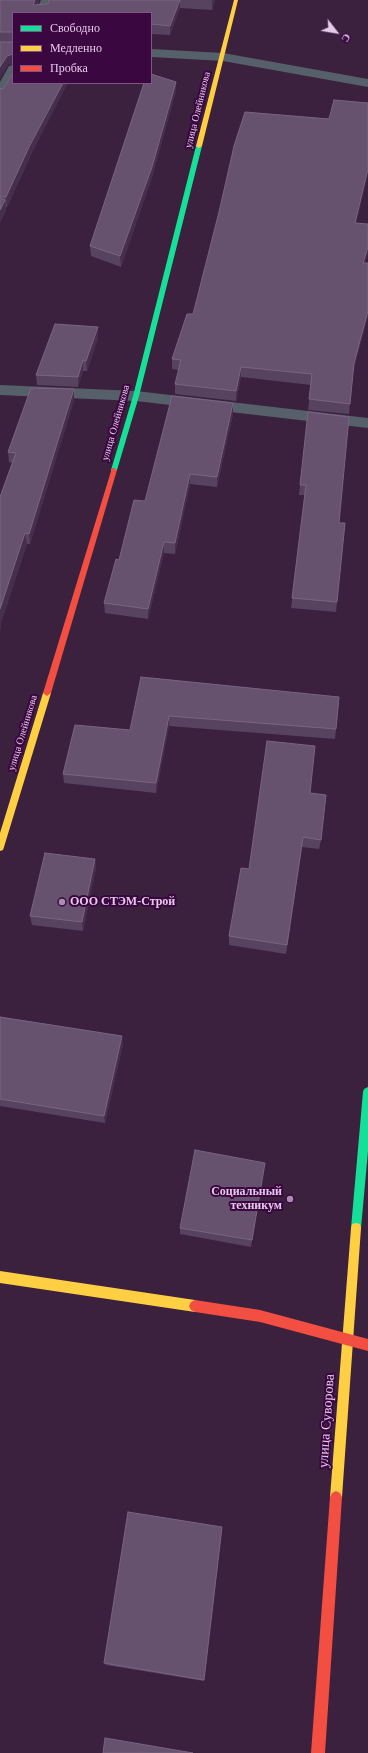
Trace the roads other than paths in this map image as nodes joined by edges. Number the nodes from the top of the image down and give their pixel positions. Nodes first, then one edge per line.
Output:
1 (47, 0) edge
2 (236, 0) edge
3 (41, 12) edge
4 (152, 53) edge
5 (223, 57) junction
6 (12, 71) edge
7 (368, 83) edge
8 (0, 94) edge
9 (0, 390) edge
10 (136, 396) junction
11 (368, 423) edge
12 (0, 847) edge
13 (368, 1092) edge
14 (0, 1277) edge
15 (347, 1340) junction
16 (368, 1345) edge
17 (318, 1753) edge

1 - 3 street
2 - 5 street, улица Олейникова
4 - 5 street
5 - 7 street
5 - 10 street, улица Олейникова
6 - 8 street
9 - 10 street
10 - 11 street
10 - 12 street, улица Олейникова
13 - 15 street, улица Суворова
14 - 15 street
15 - 16 street
15 - 17 street, улица Суворова

